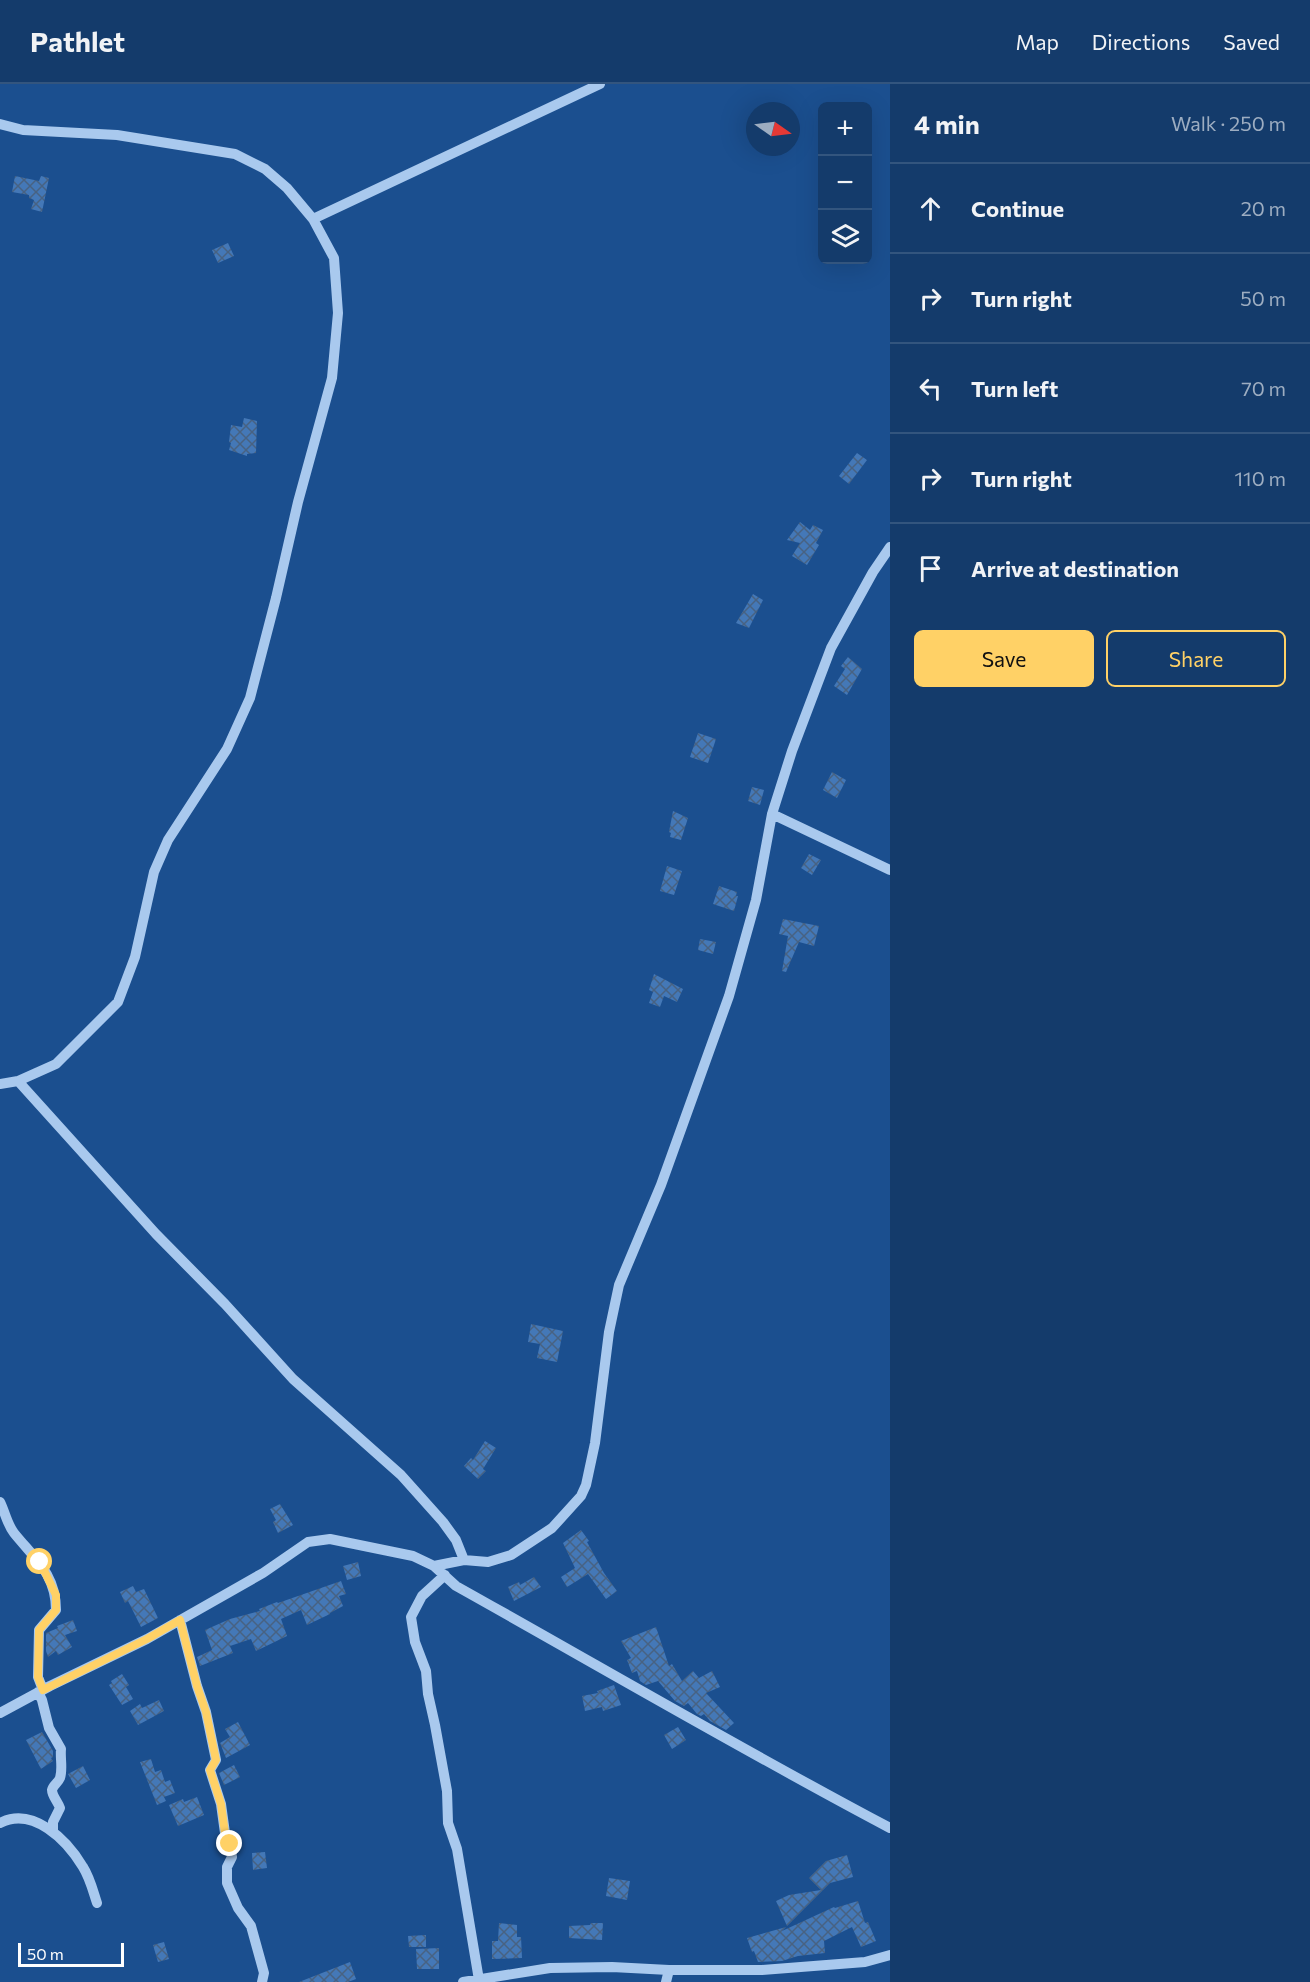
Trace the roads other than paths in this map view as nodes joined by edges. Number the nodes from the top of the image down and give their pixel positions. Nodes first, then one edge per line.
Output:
1 (600, 84) edge
2 (0, 124) edge
3 (313, 219) junction
4 (890, 547) edge
5 (772, 814) junction
6 (890, 870) edge
7 (18, 1081) junction
8 (0, 1084) edge
9 (0, 1502) edge
10 (464, 1560) junction
11 (434, 1566) junction
12 (445, 1575) junction
13 (180, 1620) junction
14 (41, 1691) junction
15 (0, 1713) edge
16 (0, 1823) edge
17 (890, 1828) edge
18 (53, 1832) junction
19 (97, 1903) dead end
20 (890, 1955) edge
21 (669, 1970) junction
22 (479, 1980) junction
23 (262, 1982) edge
24 (463, 1982) edge
25 (666, 1982) edge

1 - 3 street
2 - 3 street
3 - 7 street
4 - 5 street
5 - 6 street
5 - 10 street
7 - 8 street
7 - 10 street
9 - 14 street
10 - 11 street
11 - 12 street
11 - 13 street
12 - 17 street
12 - 22 street
13 - 14 street
13 - 23 street
14 - 15 street
14 - 18 street
16 - 18 street
18 - 19 street
20 - 21 street
21 - 22 street
21 - 25 street
22 - 24 street

